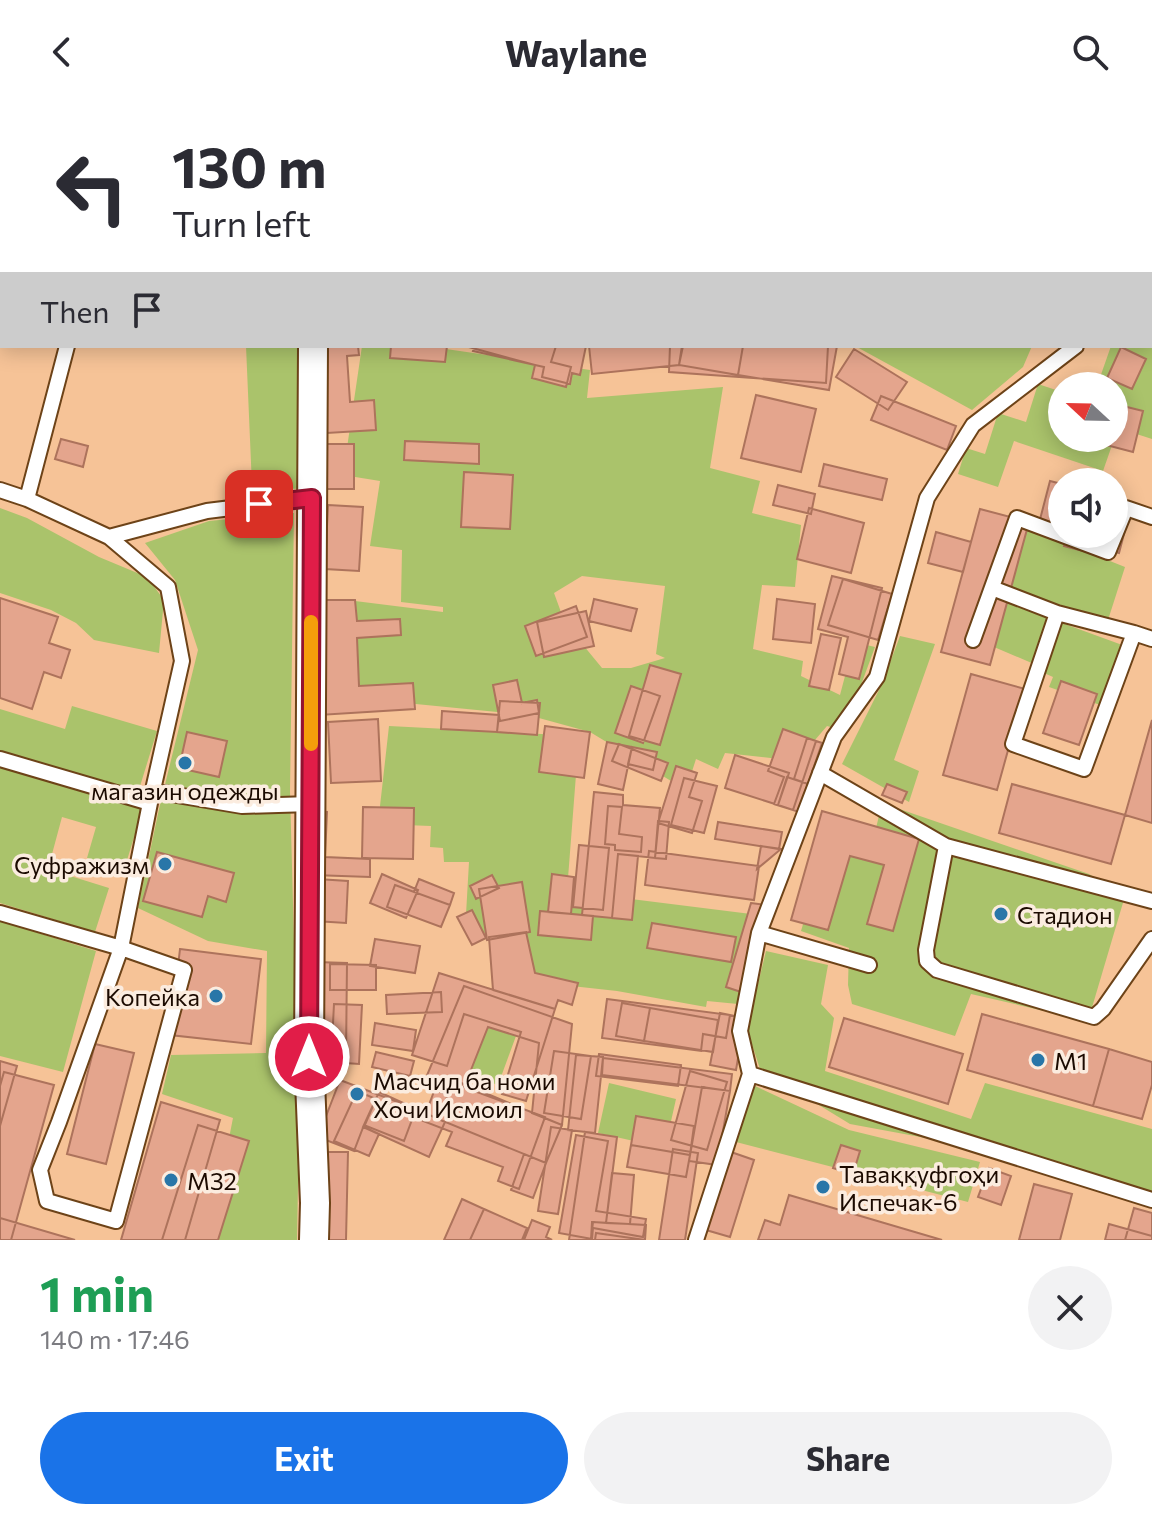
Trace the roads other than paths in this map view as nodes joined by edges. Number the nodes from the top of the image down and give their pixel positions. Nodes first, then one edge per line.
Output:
1 (66, 348) edge
2 (313, 348) edge
3 (1073, 348) edge
4 (0, 490) edge
5 (312, 498) junction
6 (27, 499) junction
7 (1152, 517) edge
8 (109, 537) junction
9 (992, 588) junction
10 (1057, 613) junction
11 (1134, 633) junction
12 (1152, 639) edge
13 (973, 640) dead end
14 (0, 759) edge
15 (820, 773) junction
16 (152, 797) junction
17 (311, 804) junction
18 (946, 846) junction
19 (1152, 901) edge
20 (0, 913) edge
21 (759, 933) junction
22 (1152, 939) edge
23 (121, 948) junction
24 (869, 965) dead end
25 (750, 1074) junction
26 (1152, 1200) edge
27 (314, 1240) edge
28 (696, 1240) edge

1 - 6 lane
2 - 5 street
3 - 15 lane
4 - 6 lane
5 - 8 lane
5 - 17 street
6 - 8 lane
7 - 9 lane
8 - 16 lane
9 - 10 lane
9 - 13 lane
10 - 11 lane
10 - 11 lane
11 - 12 lane
14 - 16 lane
15 - 18 lane
15 - 21 lane
16 - 17 lane
16 - 23 lane
17 - 27 street
18 - 19 lane
18 - 22 lane
20 - 23 lane
21 - 24 lane
21 - 25 lane
23 - 23 lane
25 - 26 lane
25 - 28 lane

